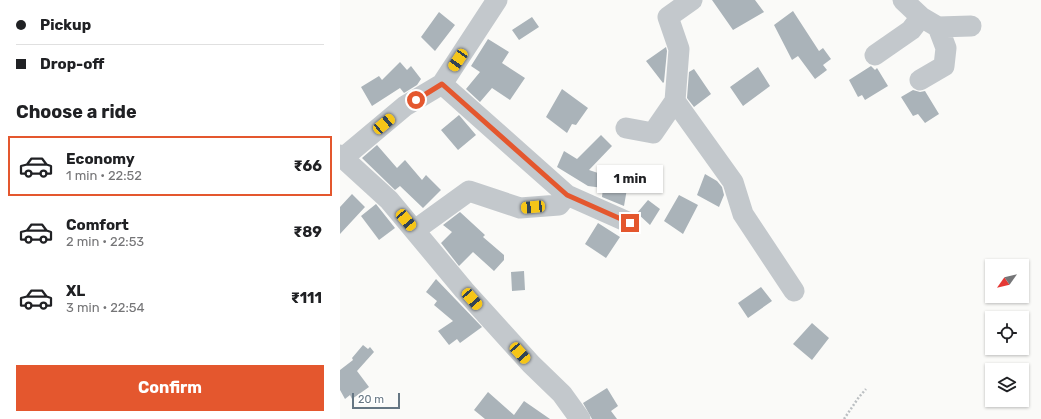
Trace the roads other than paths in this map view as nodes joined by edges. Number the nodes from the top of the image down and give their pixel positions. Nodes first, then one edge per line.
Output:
1 (498, 0) edge
2 (692, 0) edge
3 (904, 0) edge
4 (929, 22) junction
5 (971, 26) dead end
6 (875, 55) dead end
7 (920, 80) dead end
8 (442, 84) junction
9 (675, 101) junction
10 (626, 128) dead end
11 (342, 156) edge
12 (567, 195) junction
13 (630, 223) dead end
14 (415, 230) junction
15 (794, 291) dead end
16 (580, 419) edge

1 - 8 street
2 - 9 street
3 - 4 street
4 - 5 street
4 - 6 street
4 - 7 street
8 - 11 street
8 - 12 street
9 - 10 street
9 - 15 street
11 - 14 street
12 - 13 street
12 - 14 street
14 - 16 street

